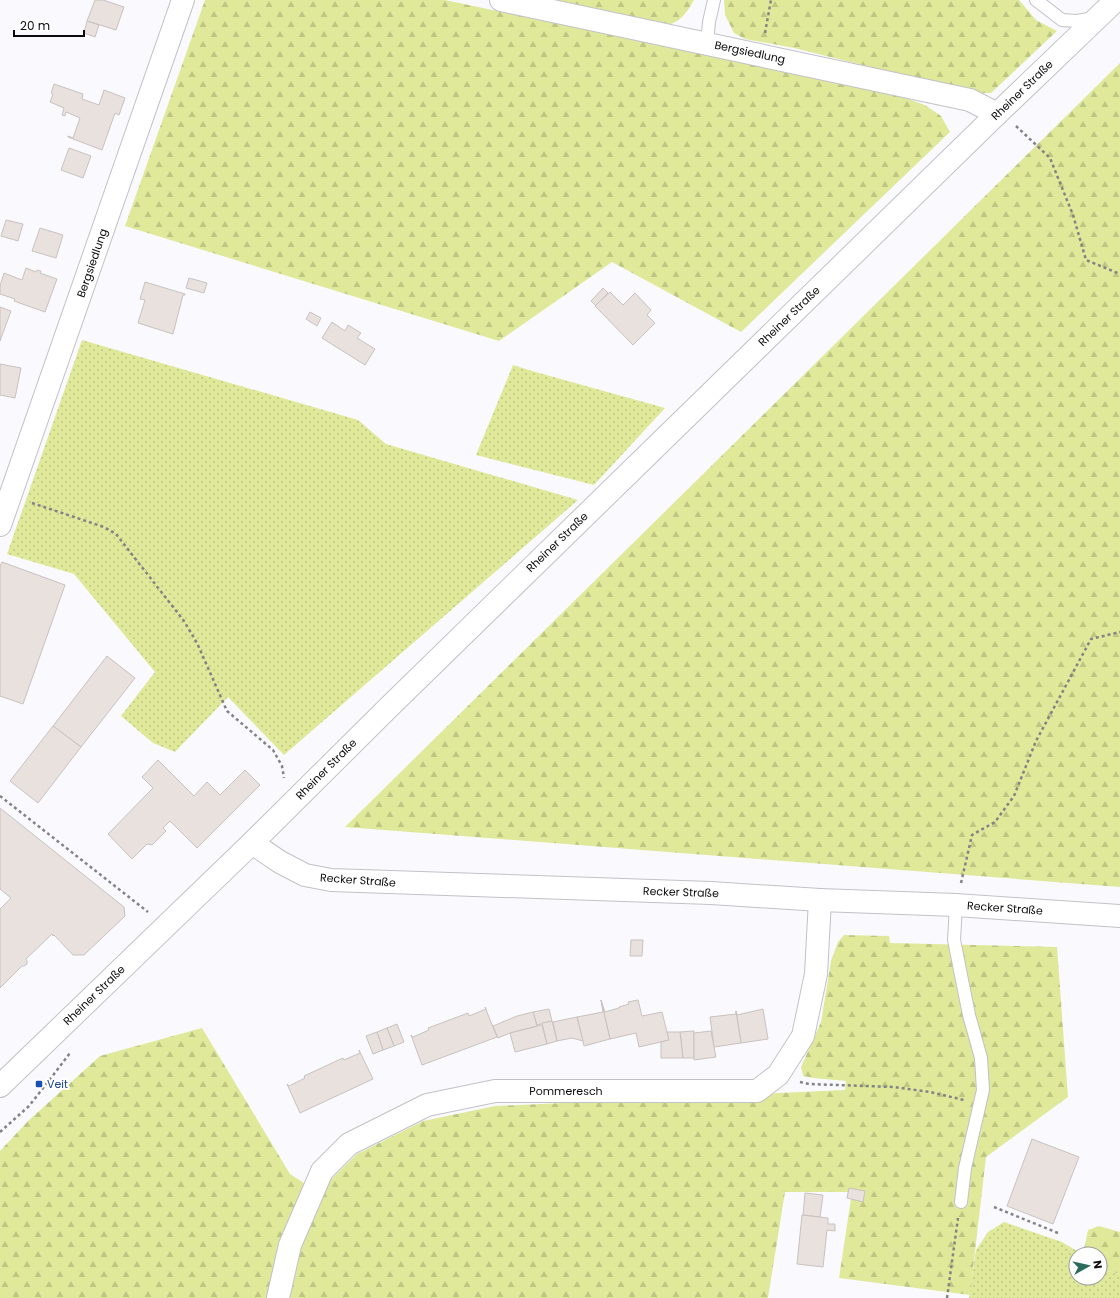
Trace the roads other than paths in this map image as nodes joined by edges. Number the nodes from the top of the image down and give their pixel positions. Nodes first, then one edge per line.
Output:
1 (184, 0) edge
2 (501, 0) edge
3 (714, 0) edge
4 (1036, 0) edge
5 (1116, 0) edge
6 (1100, 16) junction
7 (707, 43) junction
8 (997, 114) junction
9 (0, 525) edge
10 (252, 842) junction
11 (820, 900) junction
12 (956, 905) junction
13 (1120, 916) edge
14 (0, 1086) edge
15 (961, 1202) road end
16 (278, 1298) edge

1 - 9 main road, Bergsiedlung
2 - 7 main road, Bergsiedlung
3 - 7 lane
4 - 6 lane
5 - 6 main road, Rheiner Straße
6 - 8 main road, Rheiner Straße
7 - 8 main road, Bergsiedlung
8 - 10 main road, Rheiner Straße
10 - 11 main road, Recker Straße
10 - 14 main road, Rheiner Straße
11 - 12 main road, Recker Straße
11 - 16 main road, Pommeresch
12 - 13 main road, Recker Straße
12 - 15 lane

